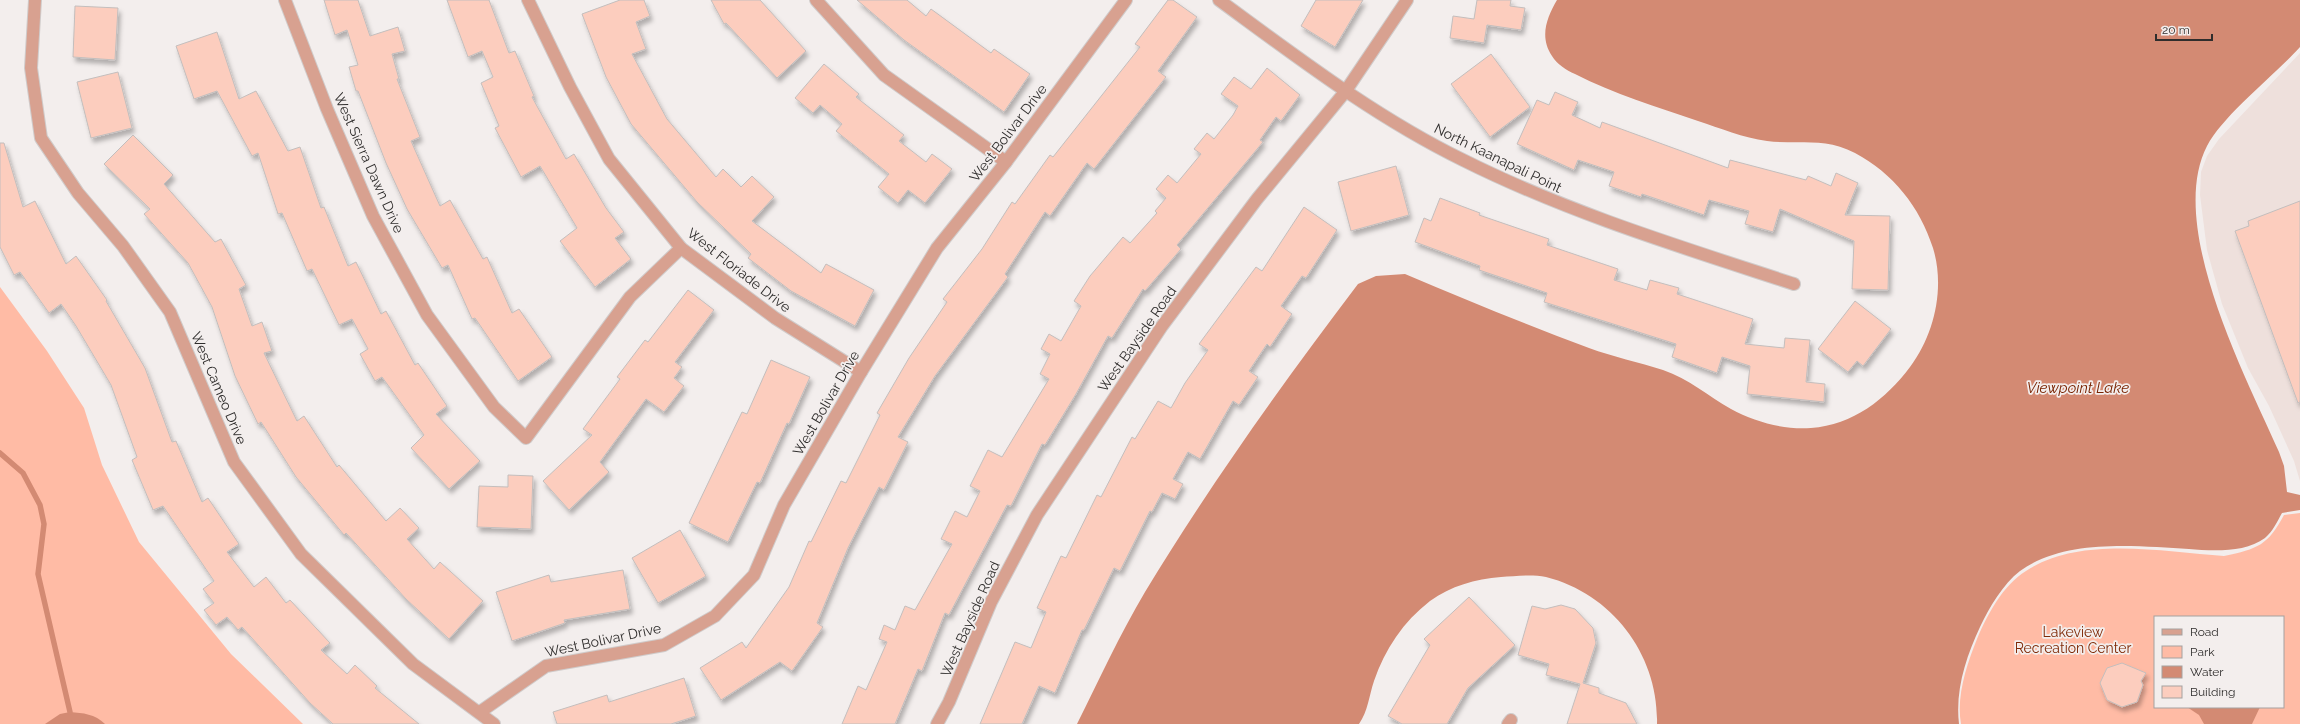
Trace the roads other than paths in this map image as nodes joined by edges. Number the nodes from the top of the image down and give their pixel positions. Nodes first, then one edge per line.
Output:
1 (36, 0) edge
2 (285, 0) edge
3 (528, 0) edge
4 (816, 0) edge
5 (1126, 0) edge
6 (1219, 0) edge
7 (1407, 0) edge
8 (1345, 92) junction
9 (1006, 162) junction
10 (681, 248) junction
11 (1794, 284) dead end
12 (861, 372) junction
13 (480, 712) junction
14 (494, 724) edge
15 (937, 724) edge

1 - 13 street, West Cameo Drive
2 - 10 street, West Sierra Dawn Drive
3 - 10 street, West Floriade Drive
4 - 9 street
5 - 9 street, West Bolivar Drive
6 - 8 street, North Kaanapali Point
7 - 8 street, West Bayside Road
8 - 11 street, North Kaanapali Point
8 - 15 street, West Bayside Road
9 - 12 street, West Bolivar Drive
10 - 12 street, West Floriade Drive
12 - 13 street, West Bolivar Drive
13 - 14 street, West Cameo Drive

